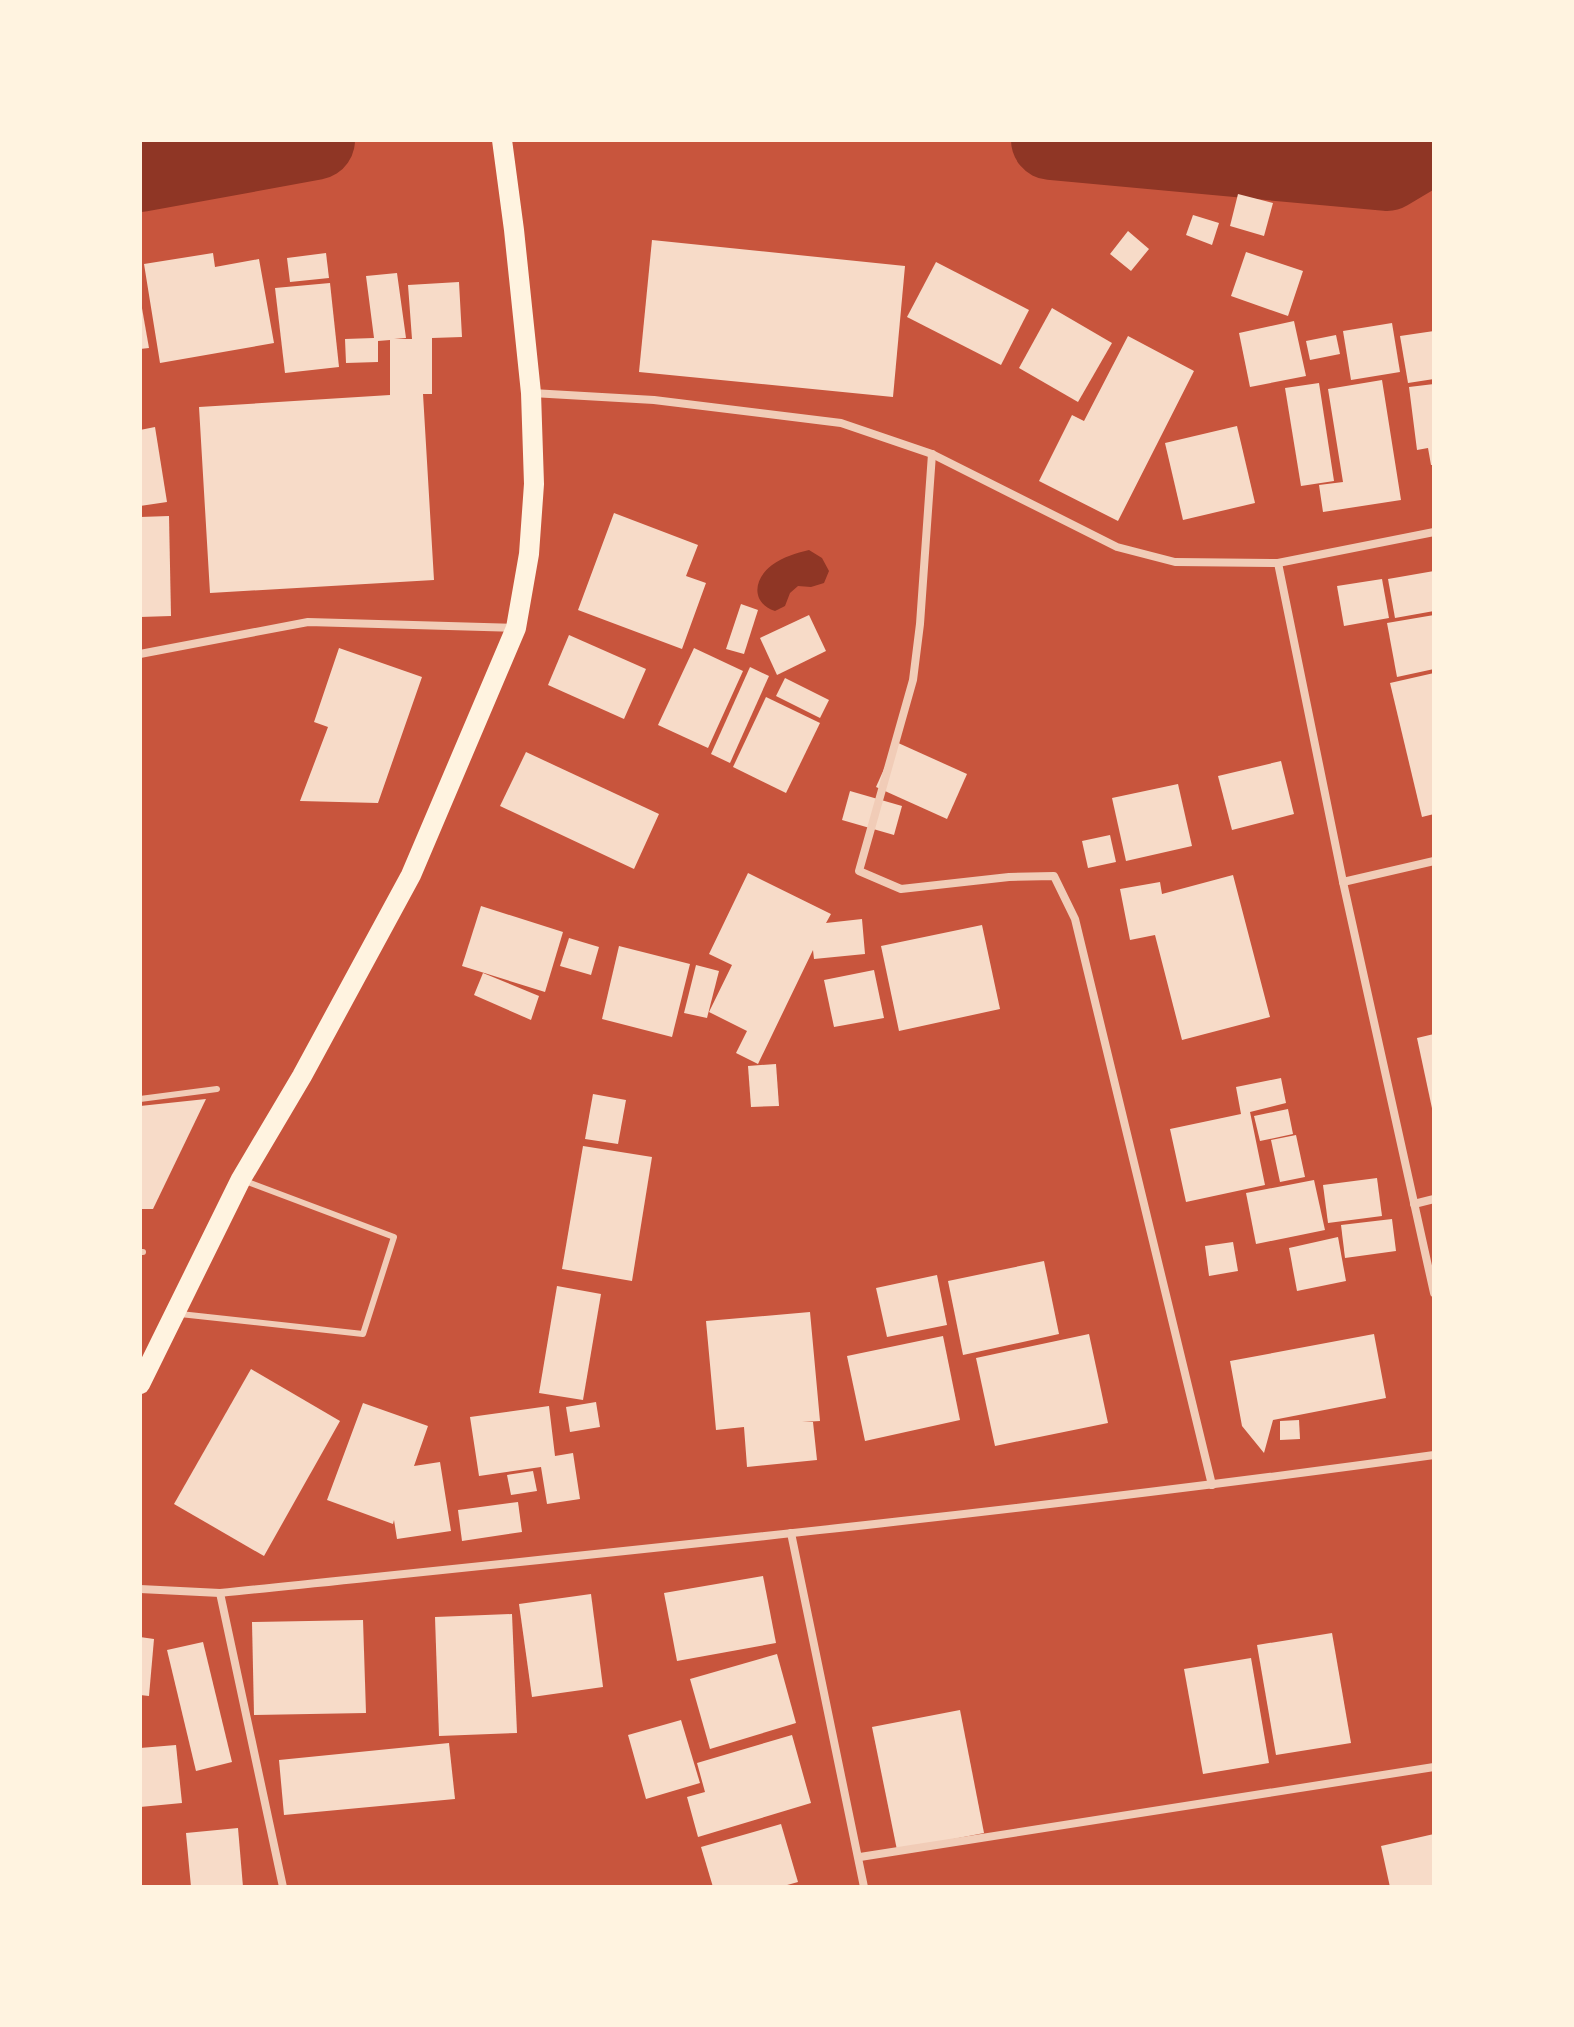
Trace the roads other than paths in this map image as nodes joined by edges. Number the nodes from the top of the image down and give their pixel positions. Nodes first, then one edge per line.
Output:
1 (502, 140) edge
2 (531, 393) junction
3 (932, 454) junction
4 (1434, 532) edge
5 (1278, 563) junction
6 (516, 628) junction
7 (140, 654) edge
8 (1434, 861) edge
9 (1343, 882) junction
10 (217, 1089) dead end
11 (140, 1099) edge
12 (241, 1179) junction
13 (1434, 1199) edge
14 (1414, 1204) junction
15 (1434, 1293) edge
16 (177, 1313) junction
17 (140, 1384) edge
18 (1434, 1455) edge
19 (1212, 1485) junction
20 (791, 1533) junction
21 (140, 1589) edge
22 (220, 1593) junction
23 (1434, 1767) edge
24 (860, 1857) junction
25 (283, 1887) edge
26 (864, 1887) edge

1 - 2 main road
2 - 3 street
2 - 6 main road
3 - 5 street
3 - 19 street
4 - 5 street
5 - 9 street
6 - 7 street
6 - 12 main road
8 - 9 street
9 - 14 street
10 - 11 lane
12 - 16 main road
12 - 16 lane
13 - 14 street
14 - 15 street
16 - 17 main road
18 - 19 street
19 - 20 street
20 - 22 street
20 - 24 street
21 - 22 street
22 - 25 street
23 - 24 street
24 - 26 street

